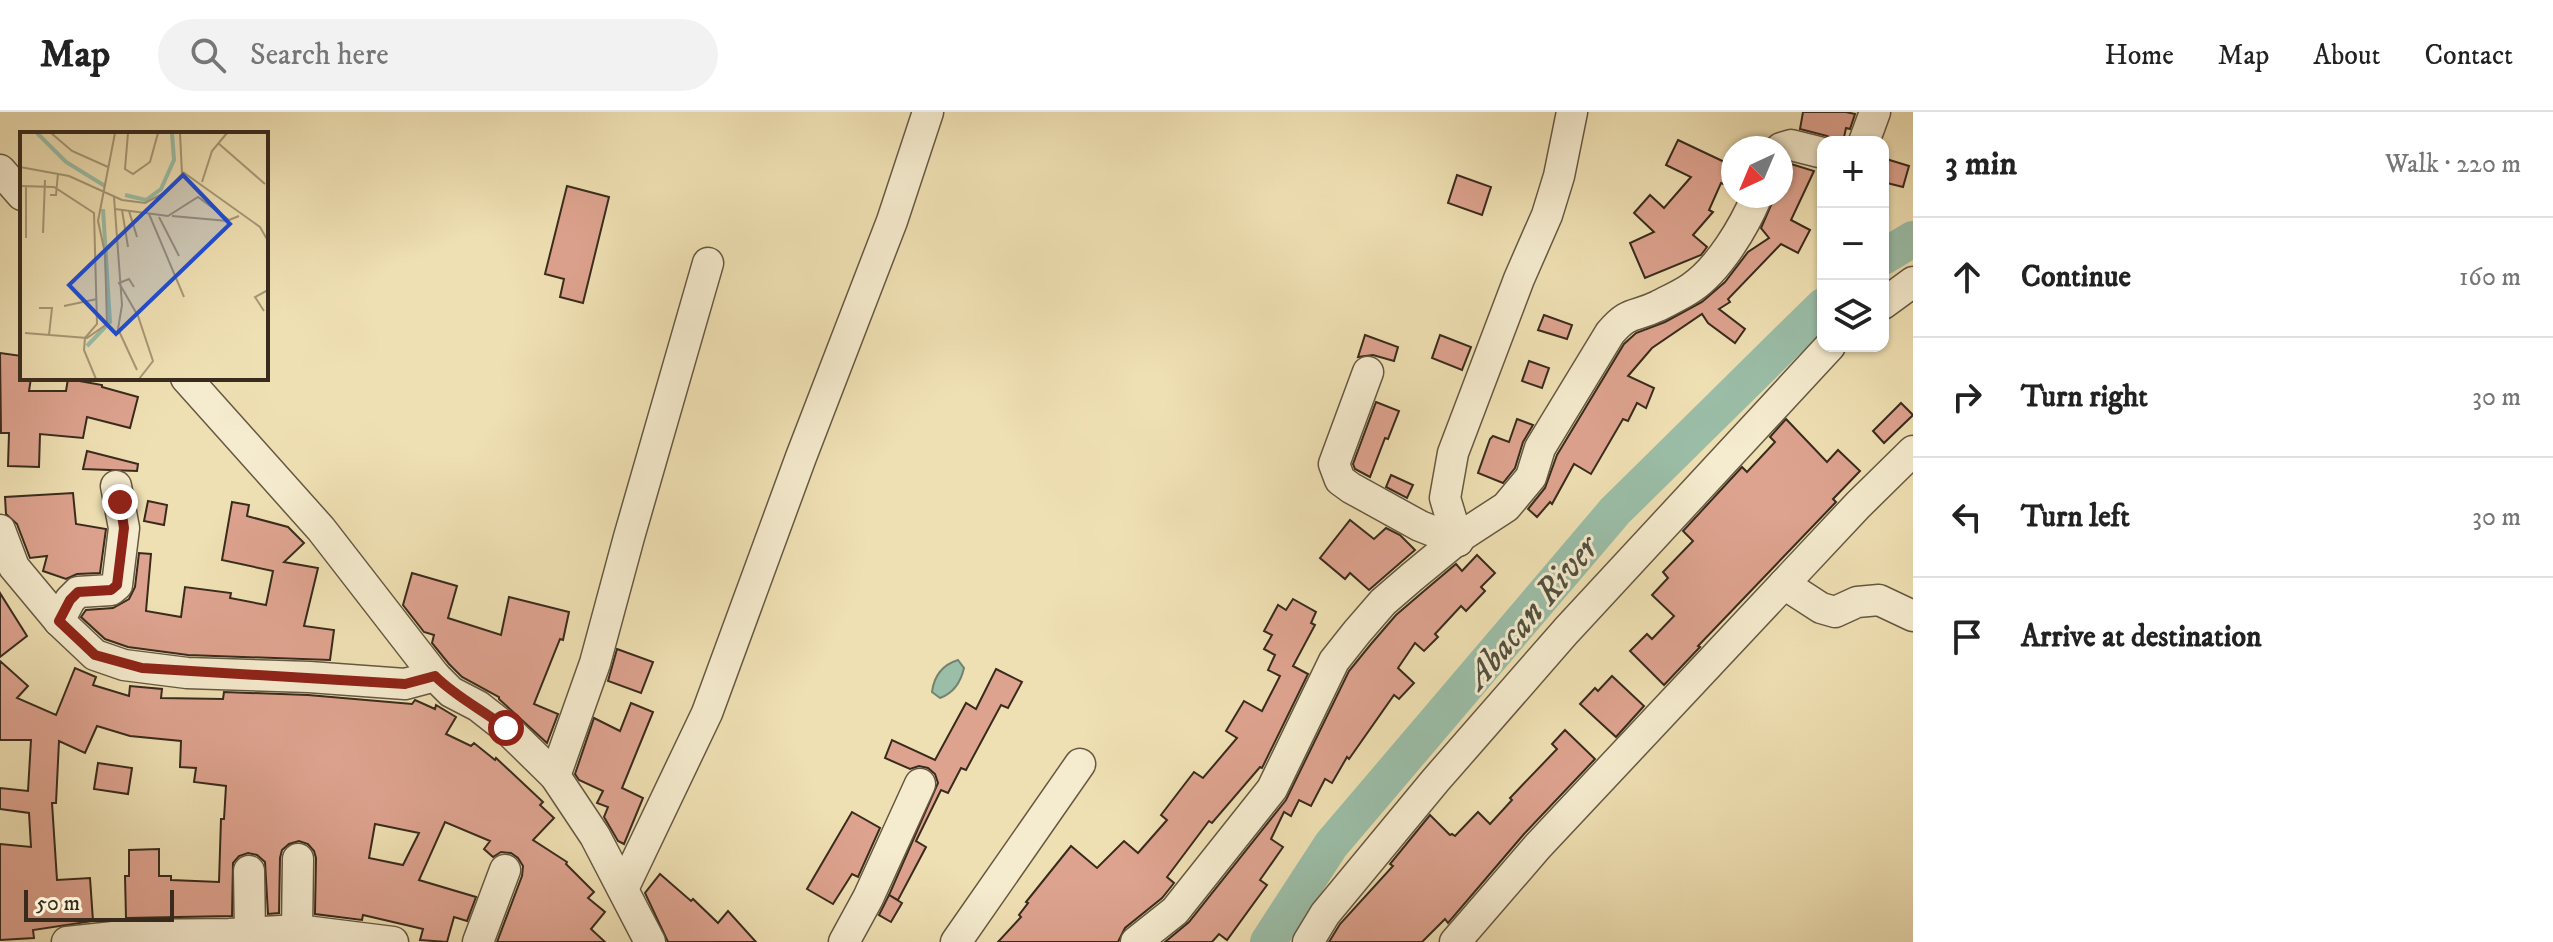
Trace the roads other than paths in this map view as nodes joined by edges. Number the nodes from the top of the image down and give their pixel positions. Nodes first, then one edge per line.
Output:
1 (928, 112) edge
2 (1572, 112) edge
3 (1875, 112) edge
4 (1866, 136) edge
5 (1793, 146) edge
6 (1817, 152) edge
7 (0, 170) edge
8 (20, 193) edge
9 (1752, 208) edge
10 (708, 263) dead end
11 (1913, 282) edge
12 (1889, 300) edge
13 (1824, 352) edge
14 (1368, 372) dead end
15 (188, 380) edge
16 (1913, 451) edge
17 (116, 486) dead end
18 (0, 530) edge
19 (1458, 541) junction
20 (1784, 584) junction
21 (1913, 616) edge
22 (59, 621) junction
23 (435, 676) junction
24 (1080, 764) dead end
25 (555, 776) junction
26 (920, 784) dead end
27 (298, 859) dead end
28 (505, 870) dead end
29 (249, 871) dead end
30 (623, 889) junction
31 (297, 930) junction
32 (250, 932) junction
33 (67, 942) edge
34 (393, 942) edge
35 (478, 942) edge
36 (650, 942) edge
37 (844, 942) edge
38 (956, 942) edge
39 (1136, 942) edge
40 (1308, 942) edge
41 (1455, 942) edge

1 - 30 street
2 - 19 street
3 - 4 street
5 - 6 street
7 - 8 street
9 - 19 street
10 - 25 street
11 - 12 street
13 - 40 street
14 - 19 street
15 - 23 street
16 - 20 street
17 - 22 street
18 - 22 street
19 - 39 street
20 - 21 street
20 - 41 street
22 - 23 street
23 - 25 street
24 - 38 street
25 - 30 street
26 - 37 street
27 - 31 street
28 - 35 street
29 - 32 street
30 - 36 street
31 - 32 street
31 - 34 street
32 - 33 street

